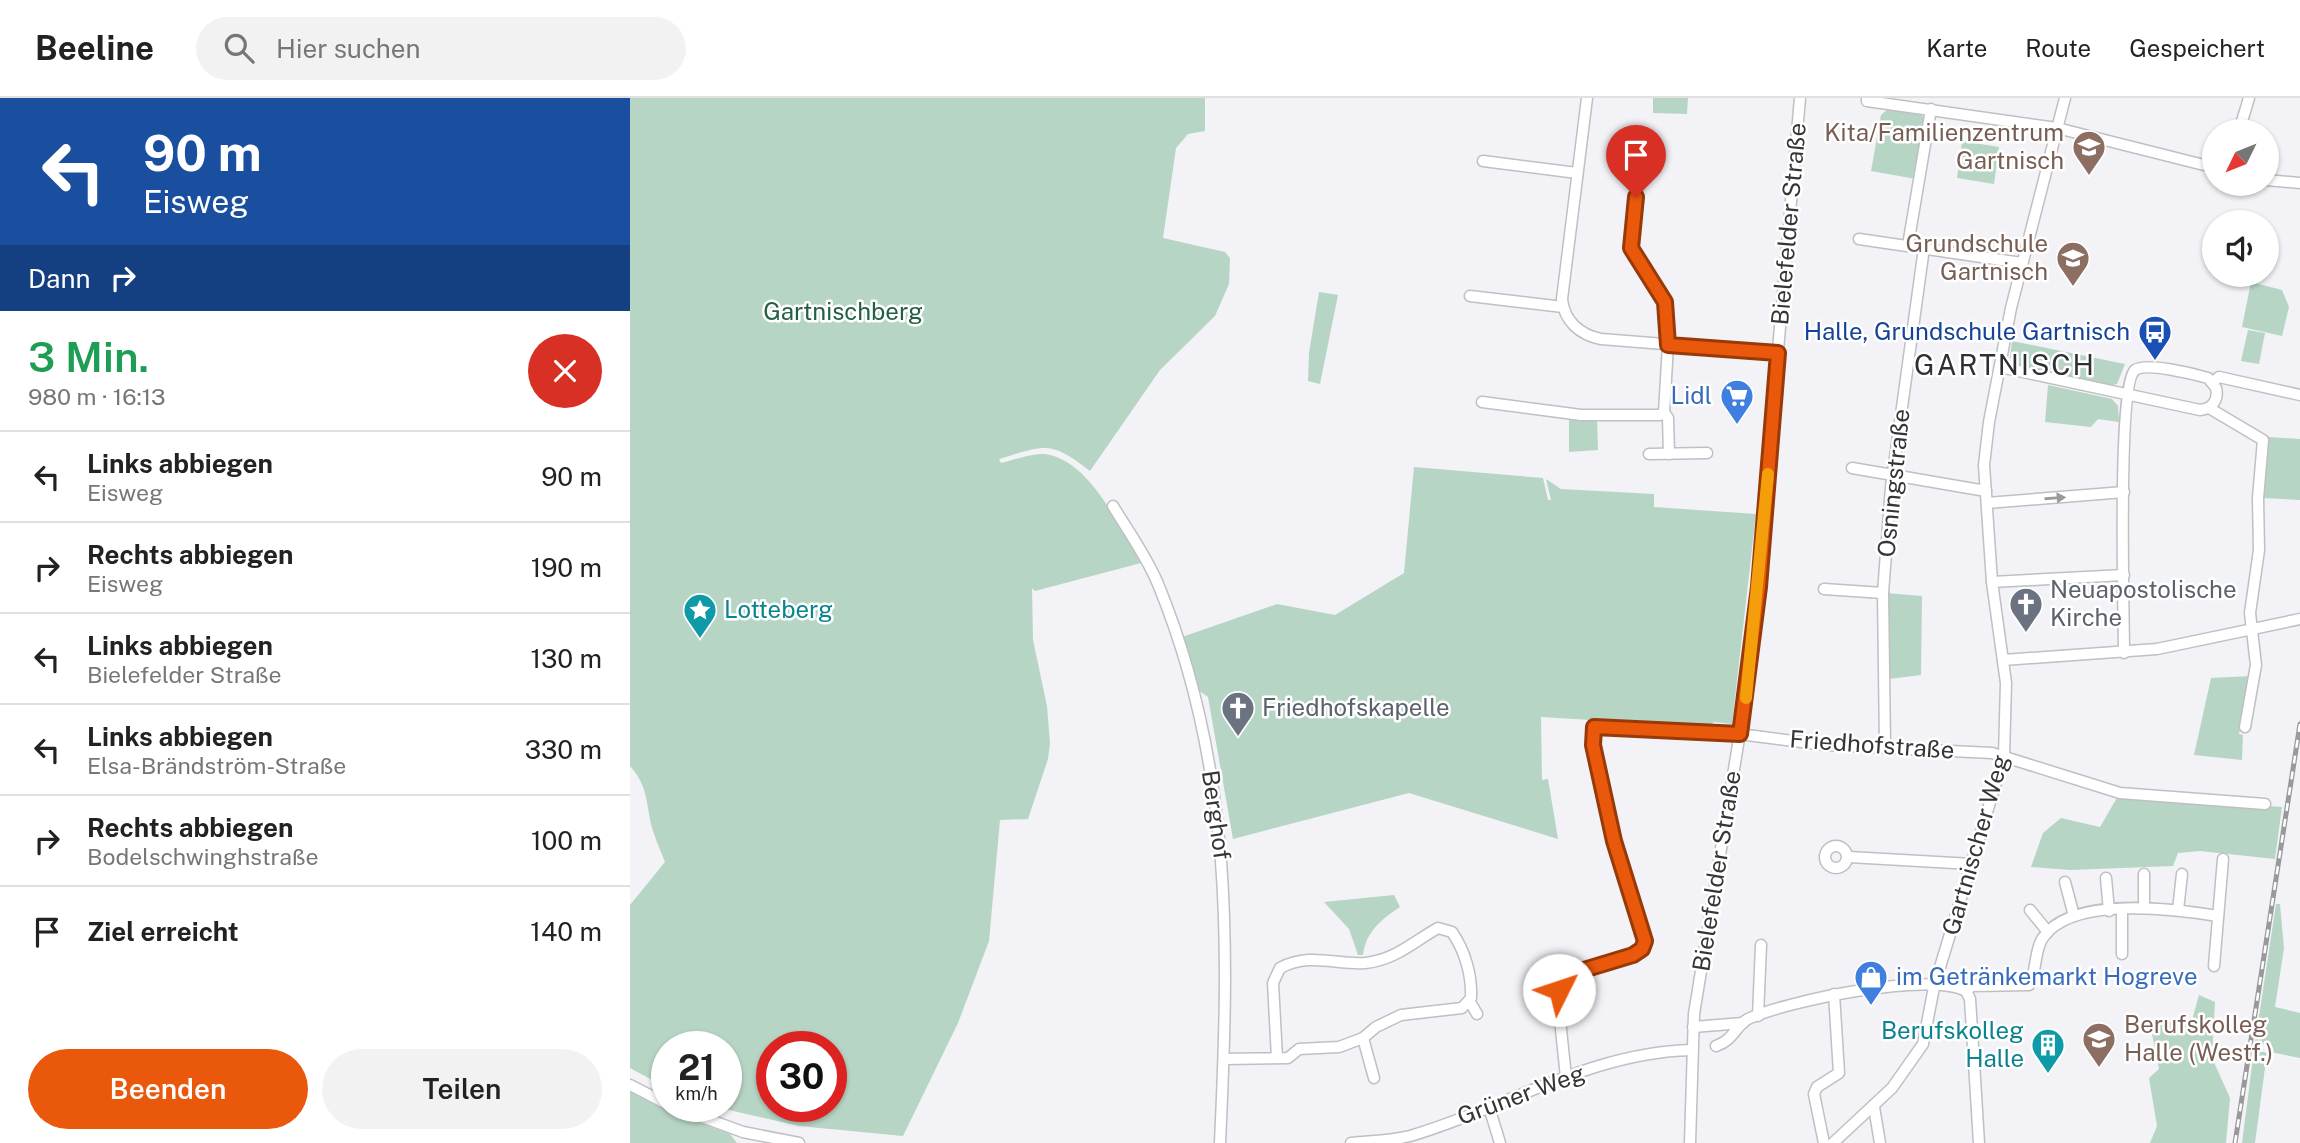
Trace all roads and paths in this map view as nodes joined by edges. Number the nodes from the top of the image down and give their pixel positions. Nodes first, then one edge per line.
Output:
1 (1587, 98) edge
2 (1800, 98) edge
3 (1867, 98) edge
4 (2065, 98) edge
5 (2249, 98) edge
6 (1931, 109) junction
7 (2243, 119) edge
8 (2057, 128) junction
9 (1643, 154) dead end
10 (1483, 161) dead end
11 (2202, 164) edge
12 (1577, 173) junction
13 (2279, 181) edge
14 (2300, 183) edge
15 (1859, 239) dead end
16 (1908, 246) junction
17 (1924, 248) junction
18 (2022, 263) junction
19 (1470, 296) dead end
20 (1563, 307) junction
21 (1668, 345) junction
22 (1778, 353) junction
23 (2000, 367) junction
24 (2213, 382) junction
25 (2126, 395) junction
26 (2300, 395) edge
27 (1482, 402) dead end
28 (2208, 408) junction
29 (1664, 412) junction
30 (1707, 453) dead end
31 (1648, 454) dead end
32 (1669, 454) junction
33 (1852, 468) dead end
34 (1894, 474) junction
35 (1986, 491) junction
36 (2124, 492) junction
37 (1987, 503) junction
38 (1113, 506) dead end
39 (2124, 575) junction
40 (1992, 582) junction
41 (1824, 589) dead end
42 (1883, 593) junction
43 (2300, 619) edge
44 (2253, 631) junction
45 (2124, 653) junction
46 (2003, 660) junction
47 (2245, 727) dead end
48 (1740, 734) junction
49 (1885, 747) junction
50 (2004, 756) junction
51 (2265, 804) dead end
52 (1849, 857) dead end
53 (2223, 859) dead end
54 (1972, 864) junction
55 (2144, 874) dead end
56 (2182, 874) dead end
57 (2106, 878) dead end
58 (2066, 882) dead end
59 (2144, 908) junction
60 (2030, 910) dead end
61 (2122, 910) junction
62 (2178, 910) junction
63 (2109, 911) junction
64 (2074, 916) junction
65 (2218, 916) junction
66 (2048, 932) junction
67 (1761, 945) dead end
68 (2122, 954) dead end
69 (2214, 966) dead end
70 (1934, 987) junction
71 (1966, 991) junction
72 (1834, 994) junction
73 (1470, 1002) junction
74 (1477, 1014) dead end
75 (1758, 1016) junction
76 (1743, 1023) junction
77 (1693, 1027) junction
78 (1363, 1038) junction
79 (1716, 1046) dead end
80 (1691, 1050) junction
81 (1277, 1058) junction
82 (1224, 1059) junction
83 (1566, 1077) junction
84 (1374, 1078) dead end
85 (630, 1085) edge
86 (651, 1096) edge
87 (1489, 1107) junction
88 (1874, 1107) junction
89 (716, 1122) edge
90 (1393, 1141) edge
91 (799, 1143) edge
92 (1220, 1143) edge
93 (1351, 1143) edge
94 (1500, 1143) edge
95 (1690, 1143) edge
96 (1824, 1143) edge
97 (1833, 1143) edge
98 (1880, 1143) edge
99 (1979, 1143) edge

1 - 12 street
2 - 22 street, Bielefelder Straße
3 - 6 street
4 - 8 street, Gartnischer Weg
5 - 7 street
6 - 8 street
6 - 16 street
8 - 11 street
8 - 18 street, Gartnischer Weg
9 - 21 street
10 - 12 street
12 - 20 street
13 - 14 street
15 - 16 street
16 - 17 street
17 - 18 street
17 - 34 street, Osningstraße
18 - 23 street, Gartnischer Weg
19 - 20 street
20 - 21 street
21 - 22 street
21 - 29 street
22 - 48 street, Bielefelder Straße
23 - 25 street
23 - 35 street, Gartnischer Weg
24 - 25 street
24 - 26 street
24 - 28 street
25 - 28 street
25 - 36 street
27 - 29 street
28 - 44 street
29 - 32 street
30 - 32 street
31 - 32 street
33 - 34 street
34 - 35 street
34 - 42 street, Osningstraße
35 - 37 street, Gartnischer Weg
37 -> 36 street
36 - 39 street
37 - 40 street, Gartnischer Weg
38 - 82 street, Berghof
39 - 40 street
39 - 45 street
40 - 46 street, Gartnischer Weg
41 - 42 street, Osningstraße
42 - 49 street, Osningstraße
43 - 44 street
44 - 45 street
44 - 47 street
45 - 46 street
46 - 50 street, Gartnischer Weg
48 - 49 street, Friedhofstraße
48 - 77 street, Bielefelder Straße
48 - 83 street, Friedhofstraße
49 - 50 street, Friedhofstraße
50 - 51 street, Friedhofstraße
50 - 54 street, Gartnischer Weg
52 - 54 street
53 - 65 street
54 - 70 street, Gartnischer Weg
55 - 59 street
56 - 62 street
57 - 63 street
58 - 64 street
59 - 61 street
59 - 62 street
60 - 66 street
61 - 63 street
61 - 68 street
62 - 65 street
63 - 64 street
64 - 66 street
65 - 69 street
66 - 71 street
67 - 75 street
70 - 71 street
70 - 72 street
70 - 88 street, Gartnischer Weg
71 - 99 street
72 - 75 street
72 - 96 street
73 - 74 street
73 - 78 street
73 - 81 street
75 - 76 street
76 - 77 street
76 - 79 street
77 - 80 street, Bielefelder Straße
78 - 81 street
78 - 84 street
80 - 83 street, Grüner Weg
80 - 95 street, Bielefelder Straße
81 - 82 street
82 - 92 street, Berghof
83 - 87 street, Grüner Weg
85 - 86 street
87 - 90 street, Grüner Weg
87 - 94 street
88 - 97 street, Gartnischer Weg
88 - 98 street
89 - 91 street
90 - 93 street, Grüner Weg

